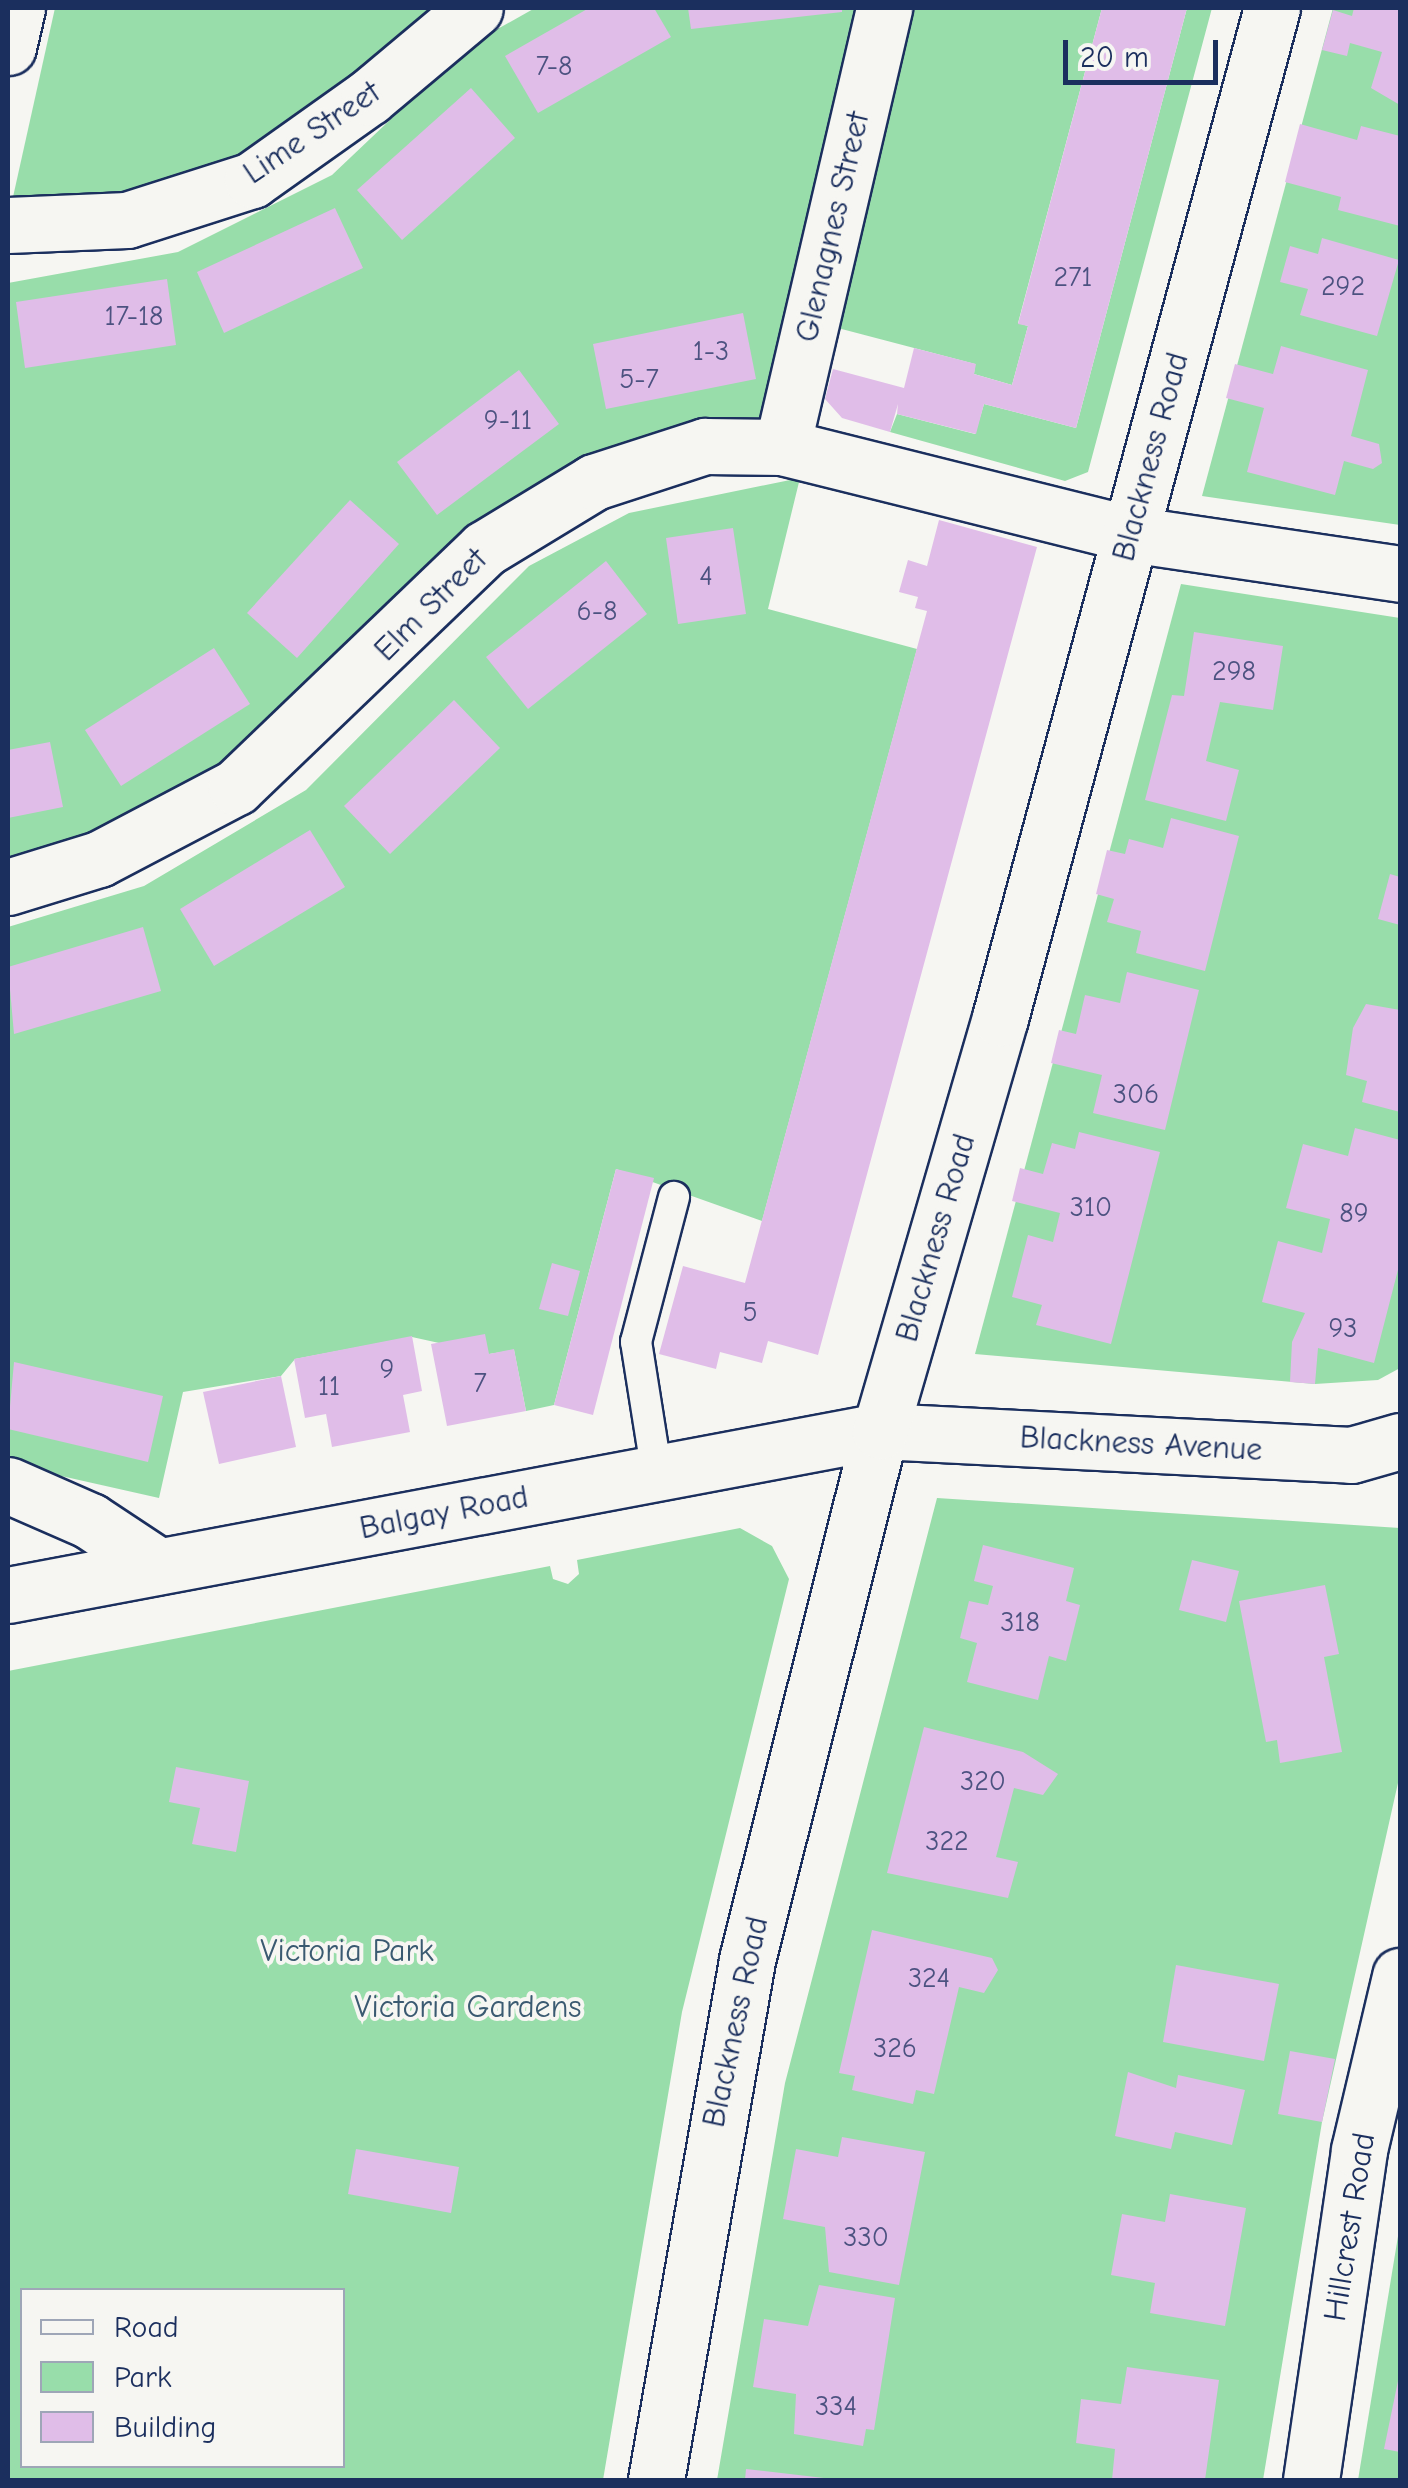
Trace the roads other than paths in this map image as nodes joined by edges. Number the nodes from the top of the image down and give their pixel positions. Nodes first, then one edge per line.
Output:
1 (17, 8) edge
2 (475, 8) edge
3 (884, 8) edge
4 (1272, 8) edge
5 (8, 47) edge
6 (8, 225) edge
7 (782, 447) junction
8 (1130, 534) junction
9 (1400, 574) edge
10 (8, 887) edge
11 (674, 1198) dead end
12 (880, 1431) junction
13 (1400, 1441) edge
14 (657, 1474) junction
15 (8, 1484) edge
16 (158, 1566) junction
17 (8, 1595) edge
18 (1400, 1976) edge
19 (656, 2480) edge
20 (1311, 2480) edge

1 - 5 street
2 - 6 street, Lime Street
3 - 7 street, Glenagnes Street
4 - 8 street, Blackness Road
7 - 8 street, Elm Street
7 - 10 street, Elm Street
8 - 9 street, Elm Street
8 - 12 street, Blackness Road
11 - 14 lane
12 - 13 street, Blackness Avenue
12 - 14 street, Balgay Road
12 - 19 street, Blackness Road
14 - 16 street, Balgay Road
15 - 16 street
16 - 17 street, Balgay Road
18 - 20 street, Hillcrest Road

